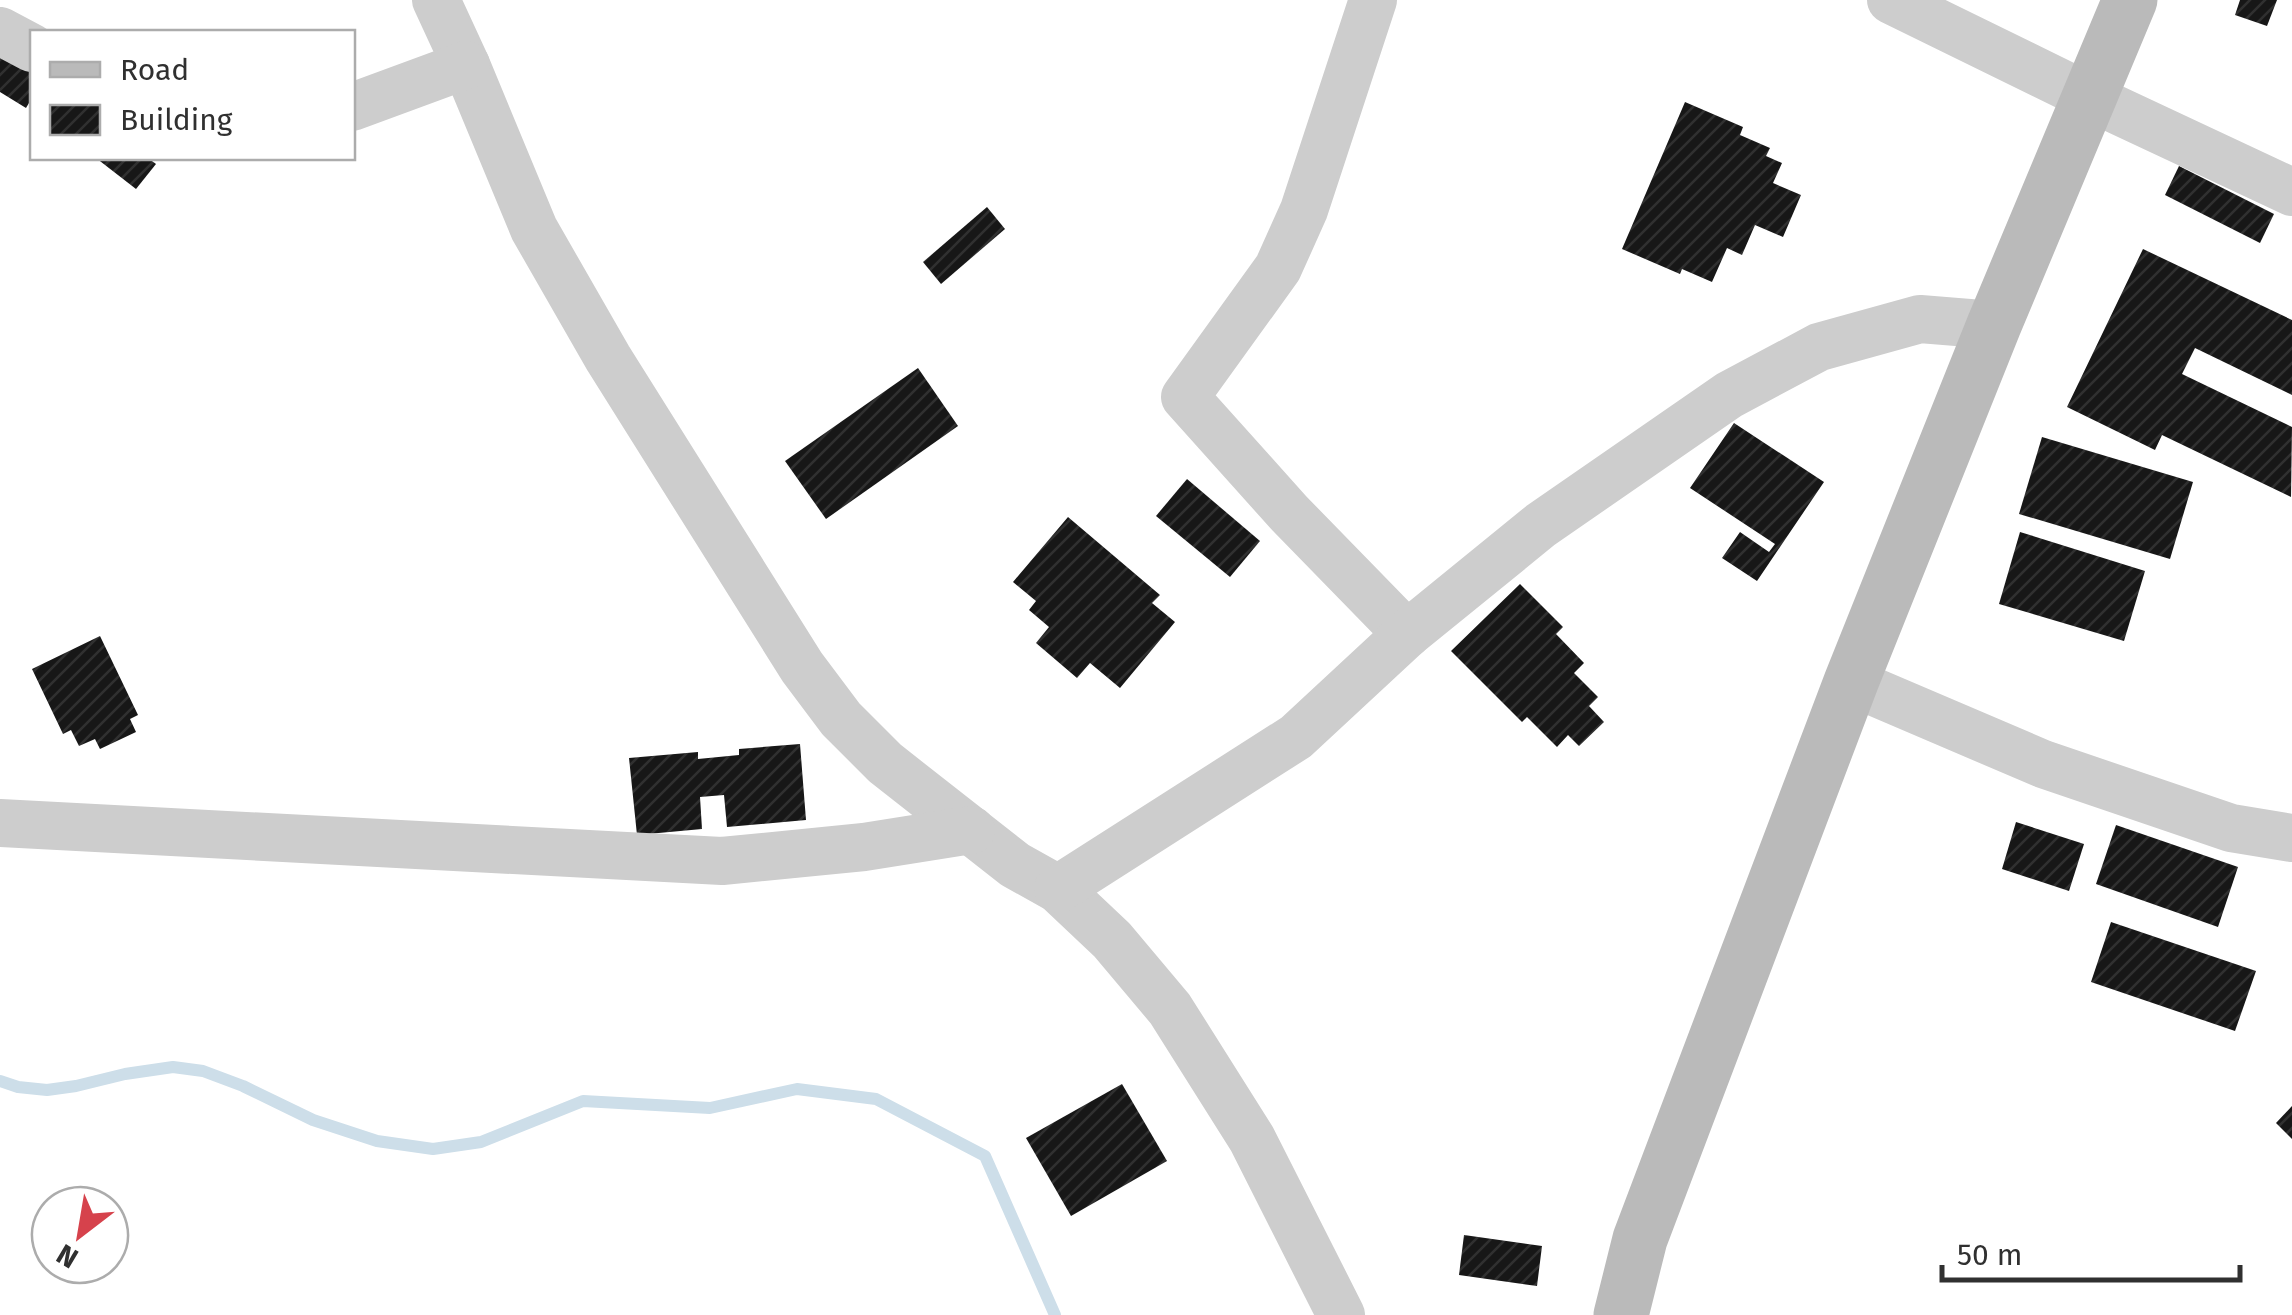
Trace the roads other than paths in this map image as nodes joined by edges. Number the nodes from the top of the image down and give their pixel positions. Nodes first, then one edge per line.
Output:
1 (436, 0) edge
2 (1373, 0) edge
3 (1890, 0) edge
4 (2130, 0) edge
5 (0, 31) edge
6 (30, 47) edge
7 (466, 65) junction
8 (2089, 97) junction
9 (355, 105) edge
10 (2292, 192) edge
11 (1994, 324) junction
12 (1406, 634) junction
13 (1851, 682) junction
14 (0, 823) edge
15 (970, 830) junction
16 (2292, 838) edge
17 (1058, 890) junction
18 (1341, 1315) edge
19 (1621, 1315) edge

1 - 7 street
2 - 12 street
3 - 8 street
4 - 8 street
5 - 6 street
7 - 9 street
7 - 15 street
8 - 10 street
8 - 11 street
11 - 12 street
11 - 13 street
12 - 17 street
13 - 16 street
13 - 19 street
14 - 15 street
15 - 17 street
17 - 18 street

